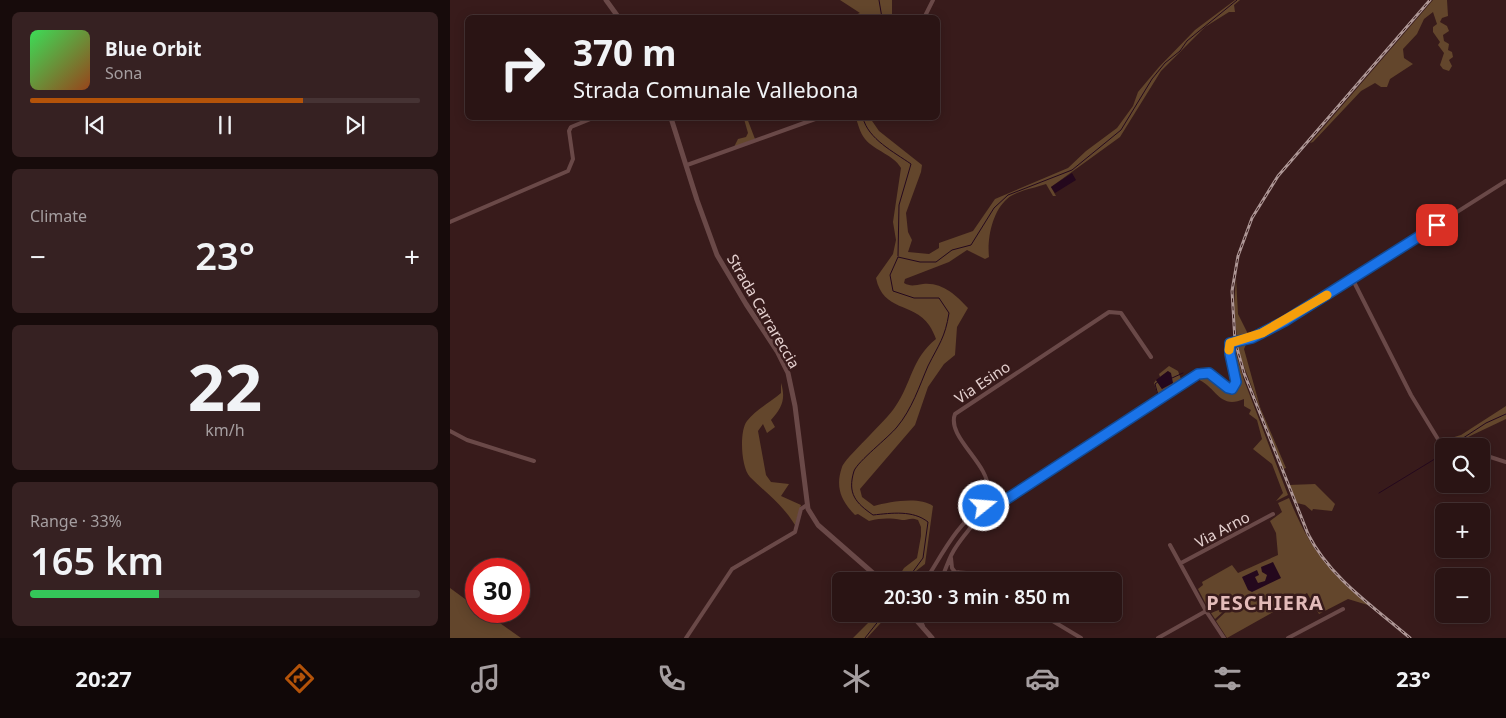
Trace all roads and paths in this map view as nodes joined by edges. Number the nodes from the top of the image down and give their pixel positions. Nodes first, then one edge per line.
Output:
1 (606, 0) edge
2 (933, 0) edge
3 (617, 15) edge
4 (926, 15) edge
5 (587, 120) edge
6 (672, 120) edge
7 (812, 120) edge
8 (687, 165) junction
9 (1506, 180) edge
10 (450, 222) edge
11 (1352, 278) junction
12 (1151, 357) dead end
13 (450, 431) edge
14 (1437, 438) edge
15 (1490, 457) edge
16 (534, 461) dead end
17 (1506, 462) edge
18 (807, 505) junction
19 (984, 506) junction
20 (1273, 514) dead end
21 (1170, 545) dead end
22 (951, 556) junction
23 (1181, 563) junction
24 (935, 566) junction
25 (872, 572) edge
26 (931, 572) edge
27 (937, 572) edge
28 (944, 572) edge
29 (955, 572) edge
30 (1343, 609) dead end
31 (1206, 611) junction
32 (918, 622) edge
33 (922, 622) edge
34 (1054, 622) edge
35 (925, 630) junction
36 (686, 638) edge
37 (932, 638) edge
38 (1081, 638) edge
39 (1158, 638) edge
40 (1224, 638) edge
41 (1288, 638) edge

1 - 3 main road
2 - 4 street
5 - 10 street
6 - 8 main road, Strada Carrareccia
7 - 8 street
8 - 18 main road, Strada Carrareccia
9 - 11 street
11 - 14 street
11 - 19 street
12 - 19 street, Via Esino
13 - 16 street
15 - 17 street
18 - 25 main road, Strada Carrareccia
18 - 36 street
19 - 22 street
19 - 24 street
20 - 23 street, Via Arno
21 - 23 street
22 - 28 street
22 - 29 street
23 - 31 street
24 - 26 street
24 - 27 street
30 - 41 street
31 - 39 street
31 - 40 street
32 - 35 main road
33 - 35 street
34 - 38 street
35 - 37 main road

